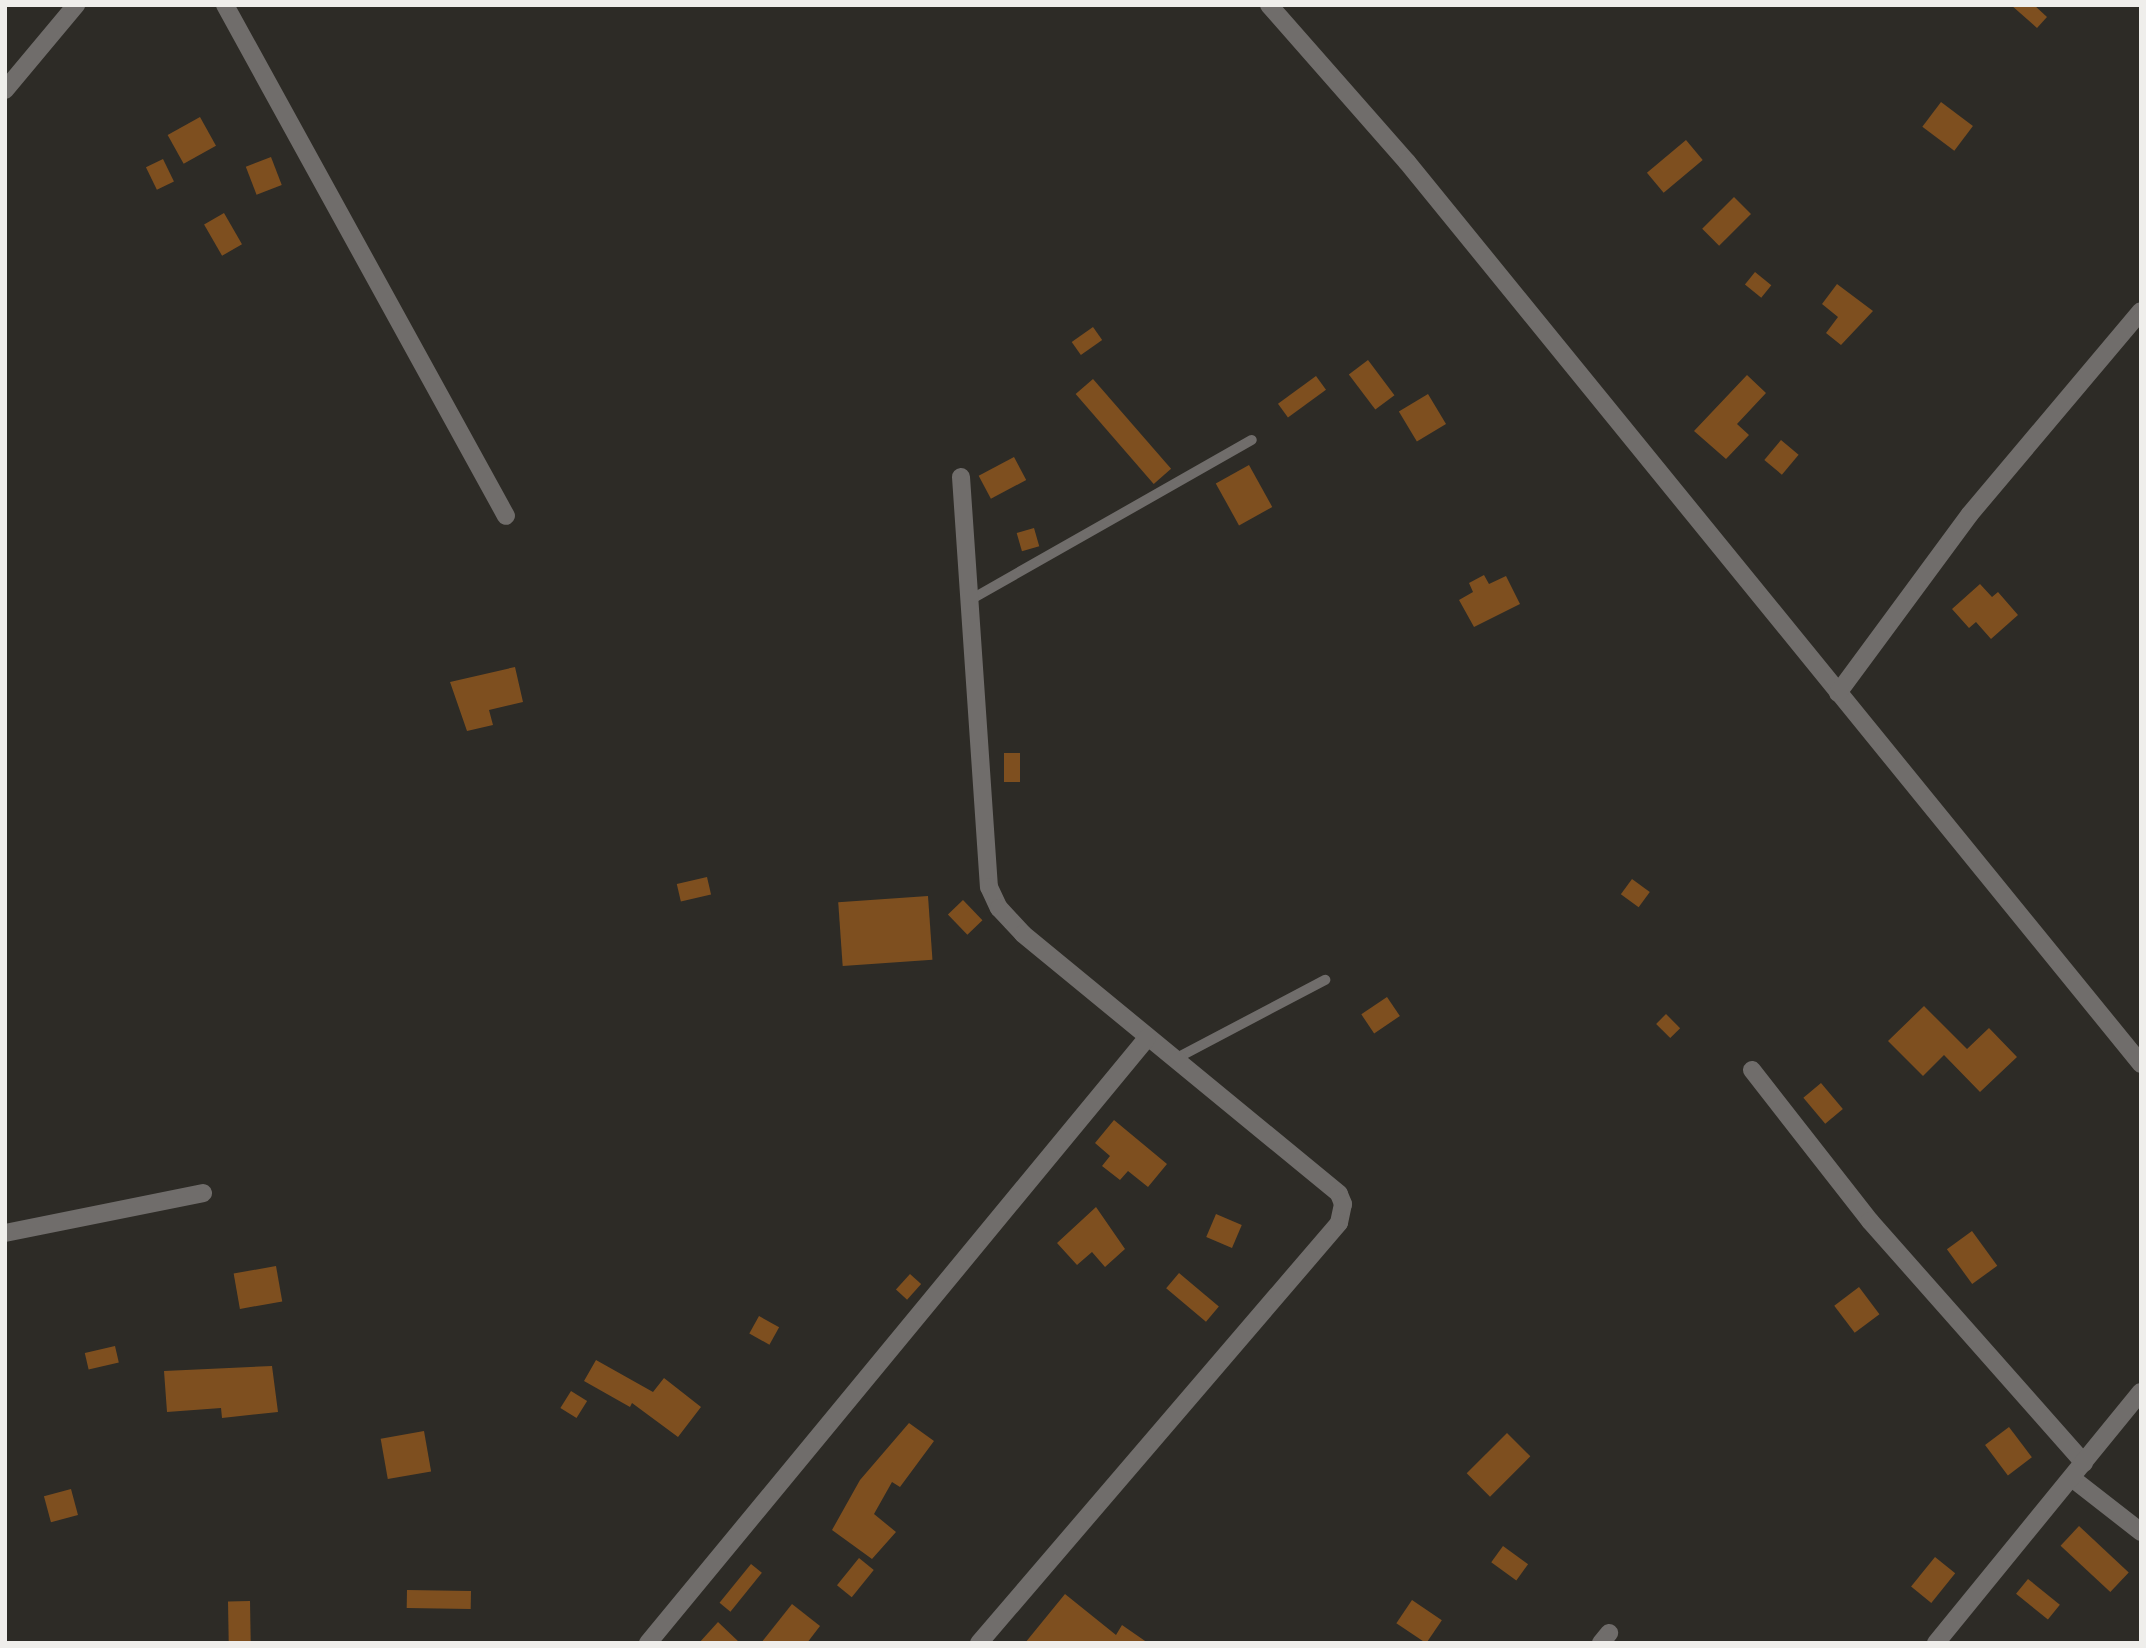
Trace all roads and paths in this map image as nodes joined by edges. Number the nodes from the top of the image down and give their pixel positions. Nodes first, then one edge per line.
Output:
1 (76, 5) edge
2 (225, 5) edge
3 (1269, 5) edge
4 (5, 90) edge
5 (2141, 311) edge
6 (1252, 440) dead end
7 (961, 477) dead end
8 (506, 516) dead end
9 (970, 600) junction
10 (1838, 693) junction
11 (1325, 980) dead end
12 (1147, 1038) junction
13 (1175, 1059) junction
14 (2141, 1064) edge
15 (1752, 1070) dead end
16 (204, 1193) dead end
17 (5, 1233) edge
18 (2141, 1392) edge
19 (2084, 1463) junction
20 (2073, 1479) junction
21 (2141, 1532) edge
22 (648, 1643) edge
23 (979, 1643) edge
24 (1936, 1643) edge

1 - 4 street
2 - 8 street
3 - 10 street
5 - 10 street
6 - 9 lane
7 - 9 street
9 - 12 street
10 - 14 street
11 - 13 lane
12 - 13 street
12 - 22 street
13 - 23 street
15 - 19 street
16 - 17 street
18 - 19 street
19 - 20 street
20 - 21 street
20 - 24 street

